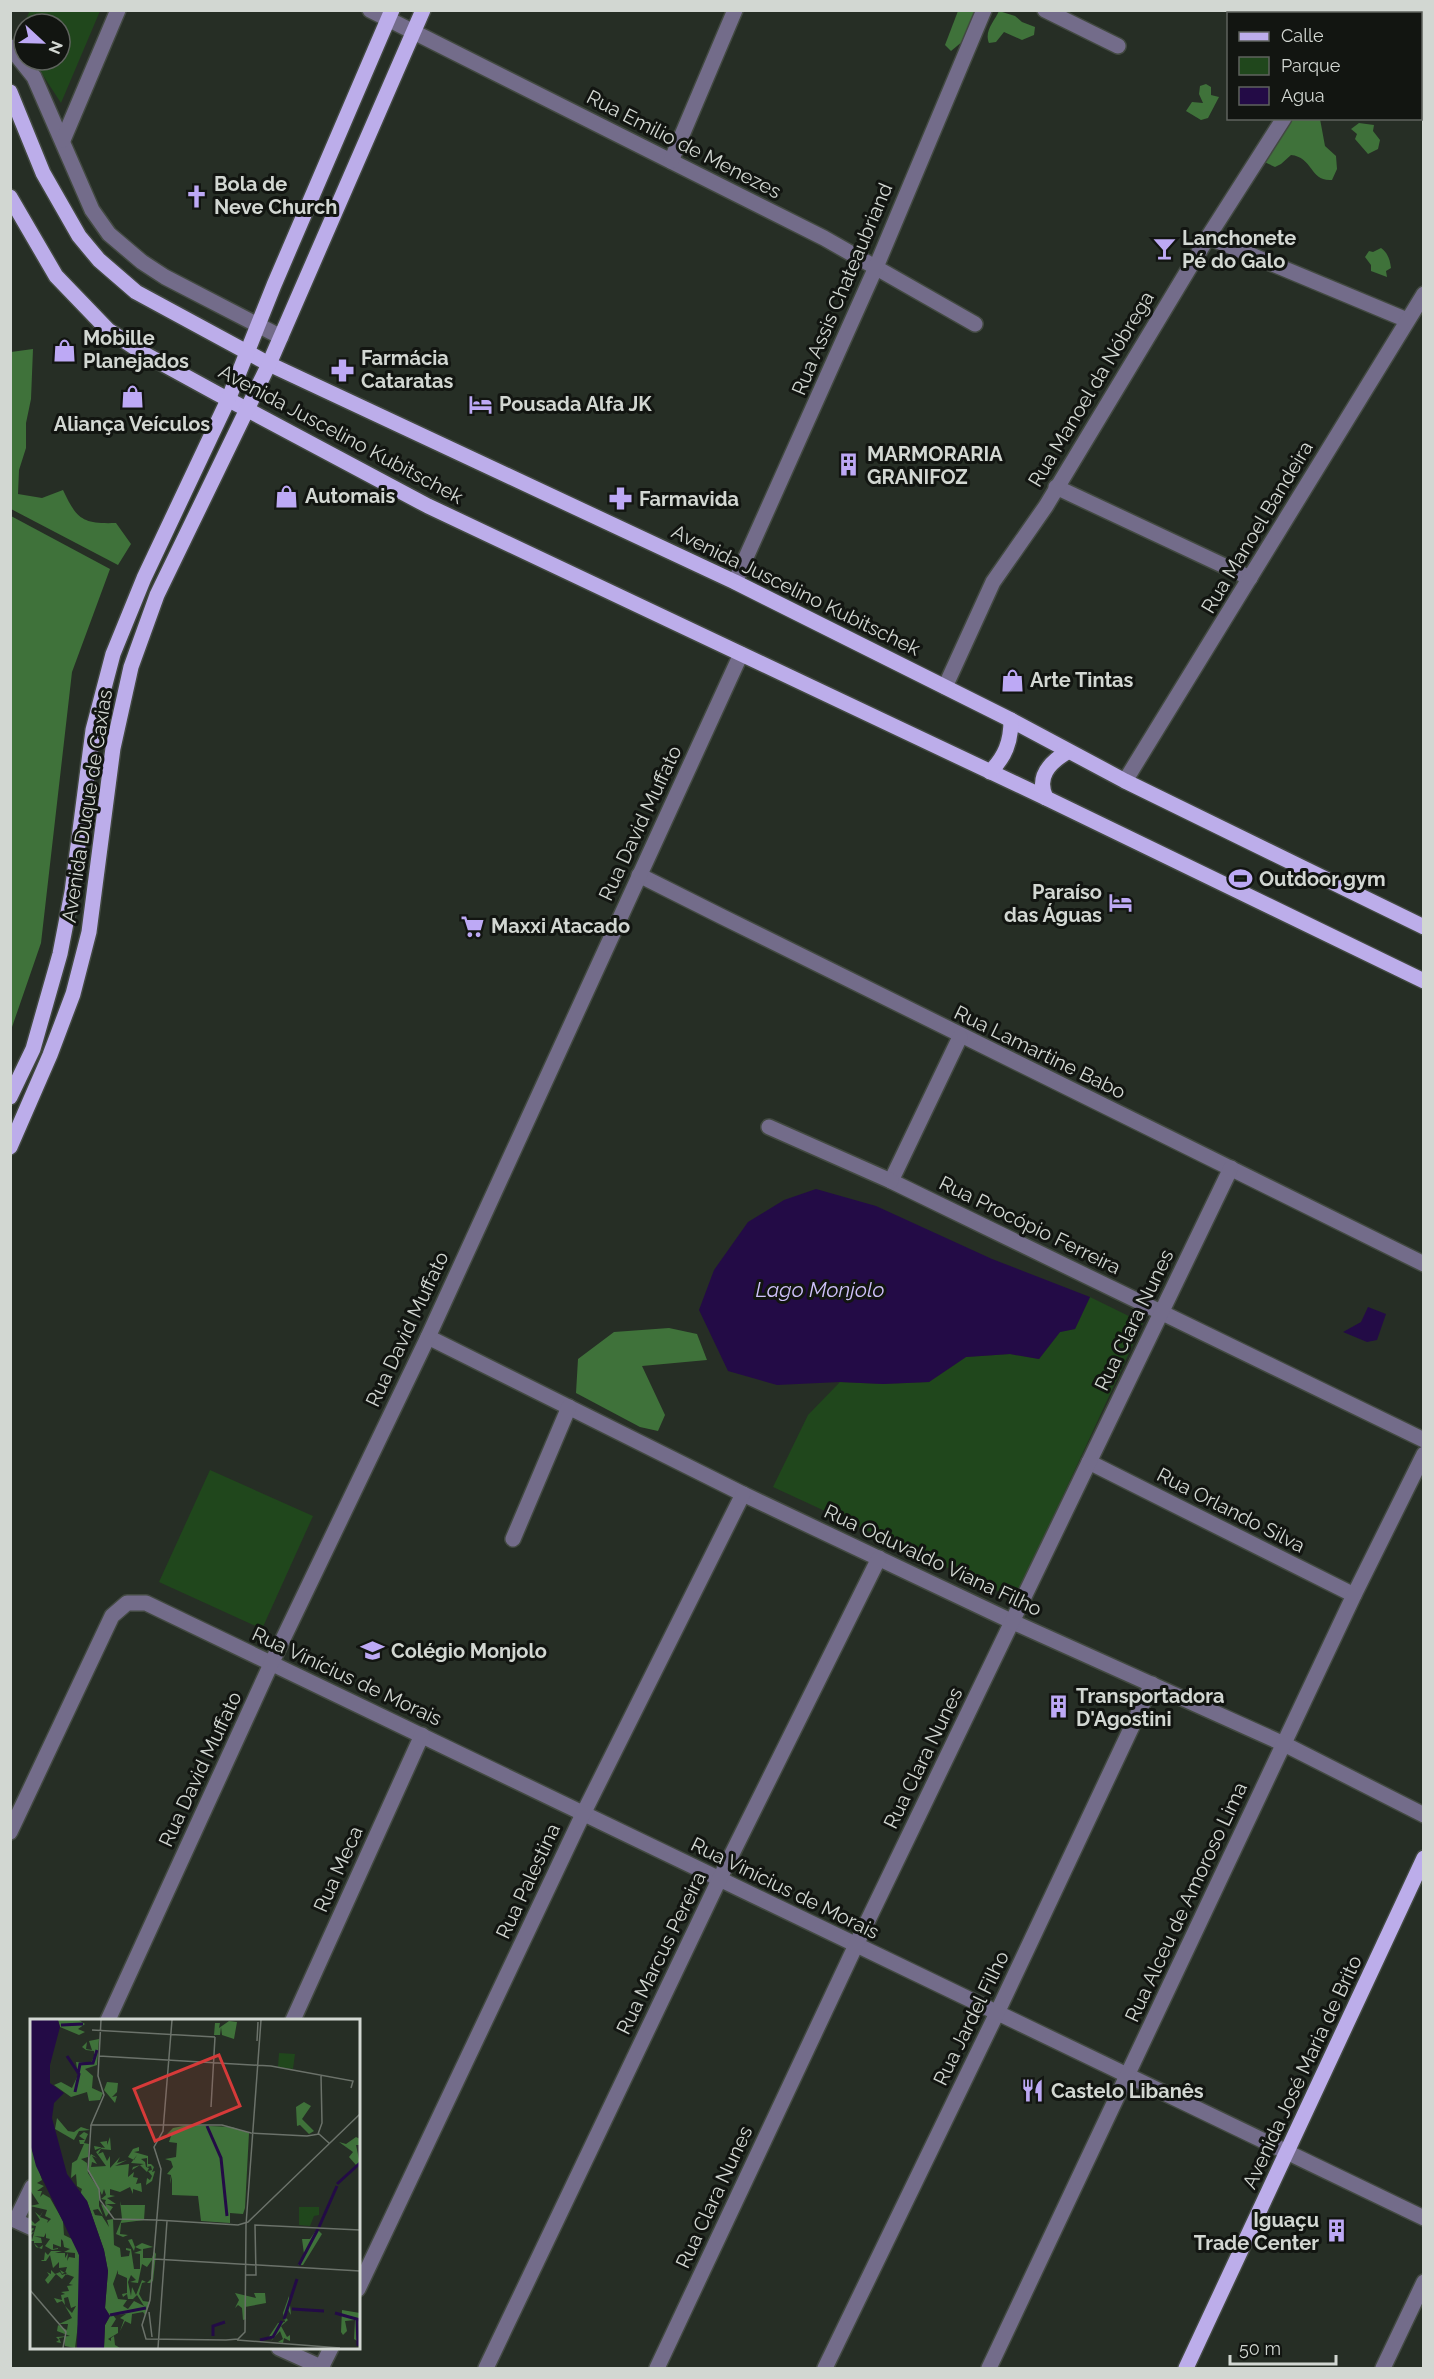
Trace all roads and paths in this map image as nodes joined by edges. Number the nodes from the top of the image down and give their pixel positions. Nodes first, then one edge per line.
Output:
1 (118, 10) edge
2 (370, 10) edge
3 (423, 10) edge
4 (735, 10) edge
5 (984, 10) edge
6 (1045, 10) edge
7 (390, 15) edge
8 (414, 31) junction
9 (1118, 46) dead end
10 (10, 47) edge
11 (10, 92) edge
12 (1283, 120) edge
13 (63, 140) junction
14 (671, 161) junction
15 (10, 197) edge
16 (1208, 237) junction
17 (876, 267) junction
18 (1424, 294) edge
19 (1407, 320) junction
20 (975, 324) dead end
21 (259, 325) junction
22 (281, 336) junction
23 (247, 352) junction
24 (269, 364) junction
25 (228, 400) junction
26 (248, 411) junction
27 (1056, 487) junction
28 (1250, 578) junction
29 (735, 582) junction
30 (741, 654) junction
31 (945, 687) junction
32 (1011, 720) junction
33 (1066, 752) junction
34 (990, 772) junction
35 (1125, 781) junction
36 (1046, 798) junction
37 (639, 875) junction
38 (1424, 927) edge
39 (1424, 981) edge
40 (960, 1037) junction
41 (10, 1097) edge
42 (769, 1126) dead end
43 (10, 1147) edge
44 (1231, 1168) junction
45 (891, 1181) junction
46 (1424, 1264) edge
47 (1161, 1312) junction
48 (428, 1337) junction
49 (569, 1407) junction
50 (1424, 1440) edge
51 (1424, 1454) edge
52 (1089, 1461) junction
53 (744, 1494) junction
54 (513, 1539) dead end
55 (879, 1558) junction
56 (1354, 1595) junction
57 (1013, 1622) junction
58 (272, 1664) junction
59 (1152, 1684) junction
60 (422, 1735) junction
61 (1284, 1744) junction
62 (584, 1812) junction
63 (1424, 1815) edge
64 (10, 1832) edge
65 (1424, 1858) edge
66 (719, 1880) junction
67 (856, 1945) junction
68 (997, 2013) junction
69 (108, 2019) edge
70 (293, 2019) edge
71 (1127, 2076) junction
72 (1288, 2153) junction
73 (30, 2190) edge
74 (1424, 2218) edge
75 (13, 2219) edge
76 (30, 2227) edge
77 (1424, 2282) edge
78 (360, 2285) edge
79 (281, 2349) edge
80 (331, 2349) edge
81 (322, 2368) edge
82 (486, 2368) edge
83 (657, 2368) edge
84 (825, 2368) edge
85 (989, 2368) edge
86 (1186, 2368) edge
87 (1383, 2368) edge

1 - 13 street
2 - 7 street, Rua Emilio de Menezes
3 - 8 main road, Avenida Duque de Caxias
4 - 14 street
5 - 17 street, Rua Assis Chateaubriand
6 - 9 street
7 - 8 street, Rua Emilio de Menezes
7 - 21 main road, Avenida Duque de Caxias
8 - 14 street, Rua Emilio de Menezes
8 - 22 main road, Avenida Duque de Caxias
10 - 13 street
11 - 23 main road, Avenida Juscelino Kubitschek
12 - 16 street, Rua Manoel da Nóbrega
13 - 21 street
14 - 17 street, Rua Emilio de Menezes
15 - 25 main road, Avenida Juscelino Kubitschek
16 - 19 street
16 - 27 street, Rua Manoel da Nóbrega
17 - 20 street, Rua Emilio de Menezes
17 - 29 street, Rua Assis Chateaubriand
18 - 19 street, Rua Manoel Bandeira
19 - 28 street, Rua Manoel Bandeira
21 - 22 street
21 - 23 main road, Avenida Duque de Caxias
22 - 24 main road, Avenida Duque de Caxias
23 - 24 main road, Avenida Juscelino Kubitschek
23 - 25 main road, Avenida Duque de Caxias
24 - 26 main road, Avenida Duque de Caxias
24 - 29 main road, Avenida Juscelino Kubitschek
25 - 26 main road, Avenida Juscelino Kubitschek
25 - 41 main road, Avenida Duque de Caxias
26 - 30 main road, Avenida Juscelino Kubitschek
26 - 43 main road, Avenida Duque de Caxias
27 - 28 street
27 - 31 street, Rua Manoel da Nóbrega
28 - 35 street, Rua Manoel Bandeira
29 - 31 main road, Avenida Juscelino Kubitschek
30 - 34 main road, Avenida Juscelino Kubitschek
30 - 37 street, Rua David Muffato
31 - 32 main road, Avenida Juscelino Kubitschek
32 - 33 main road, Avenida Juscelino Kubitschek
32 - 34 main road
33 - 35 main road, Avenida Juscelino Kubitschek
33 - 36 main road
34 - 36 main road, Avenida Juscelino Kubitschek
35 - 38 main road, Avenida Juscelino Kubitschek
36 - 39 main road, Avenida Juscelino Kubitschek
37 - 40 street, Rua Lamartine Babo
37 - 48 street, Rua David Muffato
40 - 44 street, Rua Lamartine Babo
40 - 45 street
42 - 45 street, Rua Procópio Ferreira
44 - 46 street, Rua Lamartine Babo
44 - 47 street, Rua Clara Nunes
45 - 47 street, Rua Procópio Ferreira
47 - 50 street, Rua Procópio Ferreira
47 - 52 street, Rua Clara Nunes
48 - 49 street, Rua Oduvaldo Viana Filho
48 - 58 street, Rua David Muffato
49 - 53 street, Rua Oduvaldo Viana Filho
49 - 54 street
51 - 56 street, Rua Alceu de Amoroso Lima
52 - 56 street, Rua Orlando Silva
52 - 57 street, Rua Clara Nunes
53 - 55 street, Rua Oduvaldo Viana Filho
53 - 62 street, Rua Palestina
55 - 57 street, Rua Oduvaldo Viana Filho
55 - 66 street, Rua Marcus Pereira
56 - 61 street, Rua Alceu de Amoroso Lima
57 - 59 street, Rua Oduvaldo Viana Filho
57 - 67 street, Rua Clara Nunes
58 - 60 street, Rua Vinícius de Morais
58 - 64 street, Rua Vinícius de Morais
58 - 69 street, Rua David Muffato
59 - 61 street, Rua Oduvaldo Viana Filho
59 - 68 street, Rua Jardel Filho
60 - 62 street, Rua Vinícius de Morais
60 - 70 street, Rua Meca
61 - 63 street, Rua Oduvaldo Viana Filho
61 - 71 street, Rua Alceu de Amoroso Lima
62 - 66 street, Rua Vinícius de Morais
62 - 78 street, Rua Palestina
65 - 72 main road, Avenida José Maria de Brito
66 - 67 street, Rua Vinícius de Morais
66 - 82 street, Rua Marcus Pereira
67 - 68 street, Rua Vinícius de Morais
67 - 83 street, Rua Clara Nunes
68 - 71 street, Rua Vinícius de Morais
68 - 84 street, Rua Jardel Filho
71 - 72 street, Rua Vinícius de Morais
71 - 85 street, Rua Alceu de Amoroso Lima
72 - 74 street, Rua Vinícius de Morais
72 - 86 main road, Avenida José Maria de Brito
73 - 75 street
75 - 76 street
77 - 87 street
79 - 81 street
80 - 81 street

